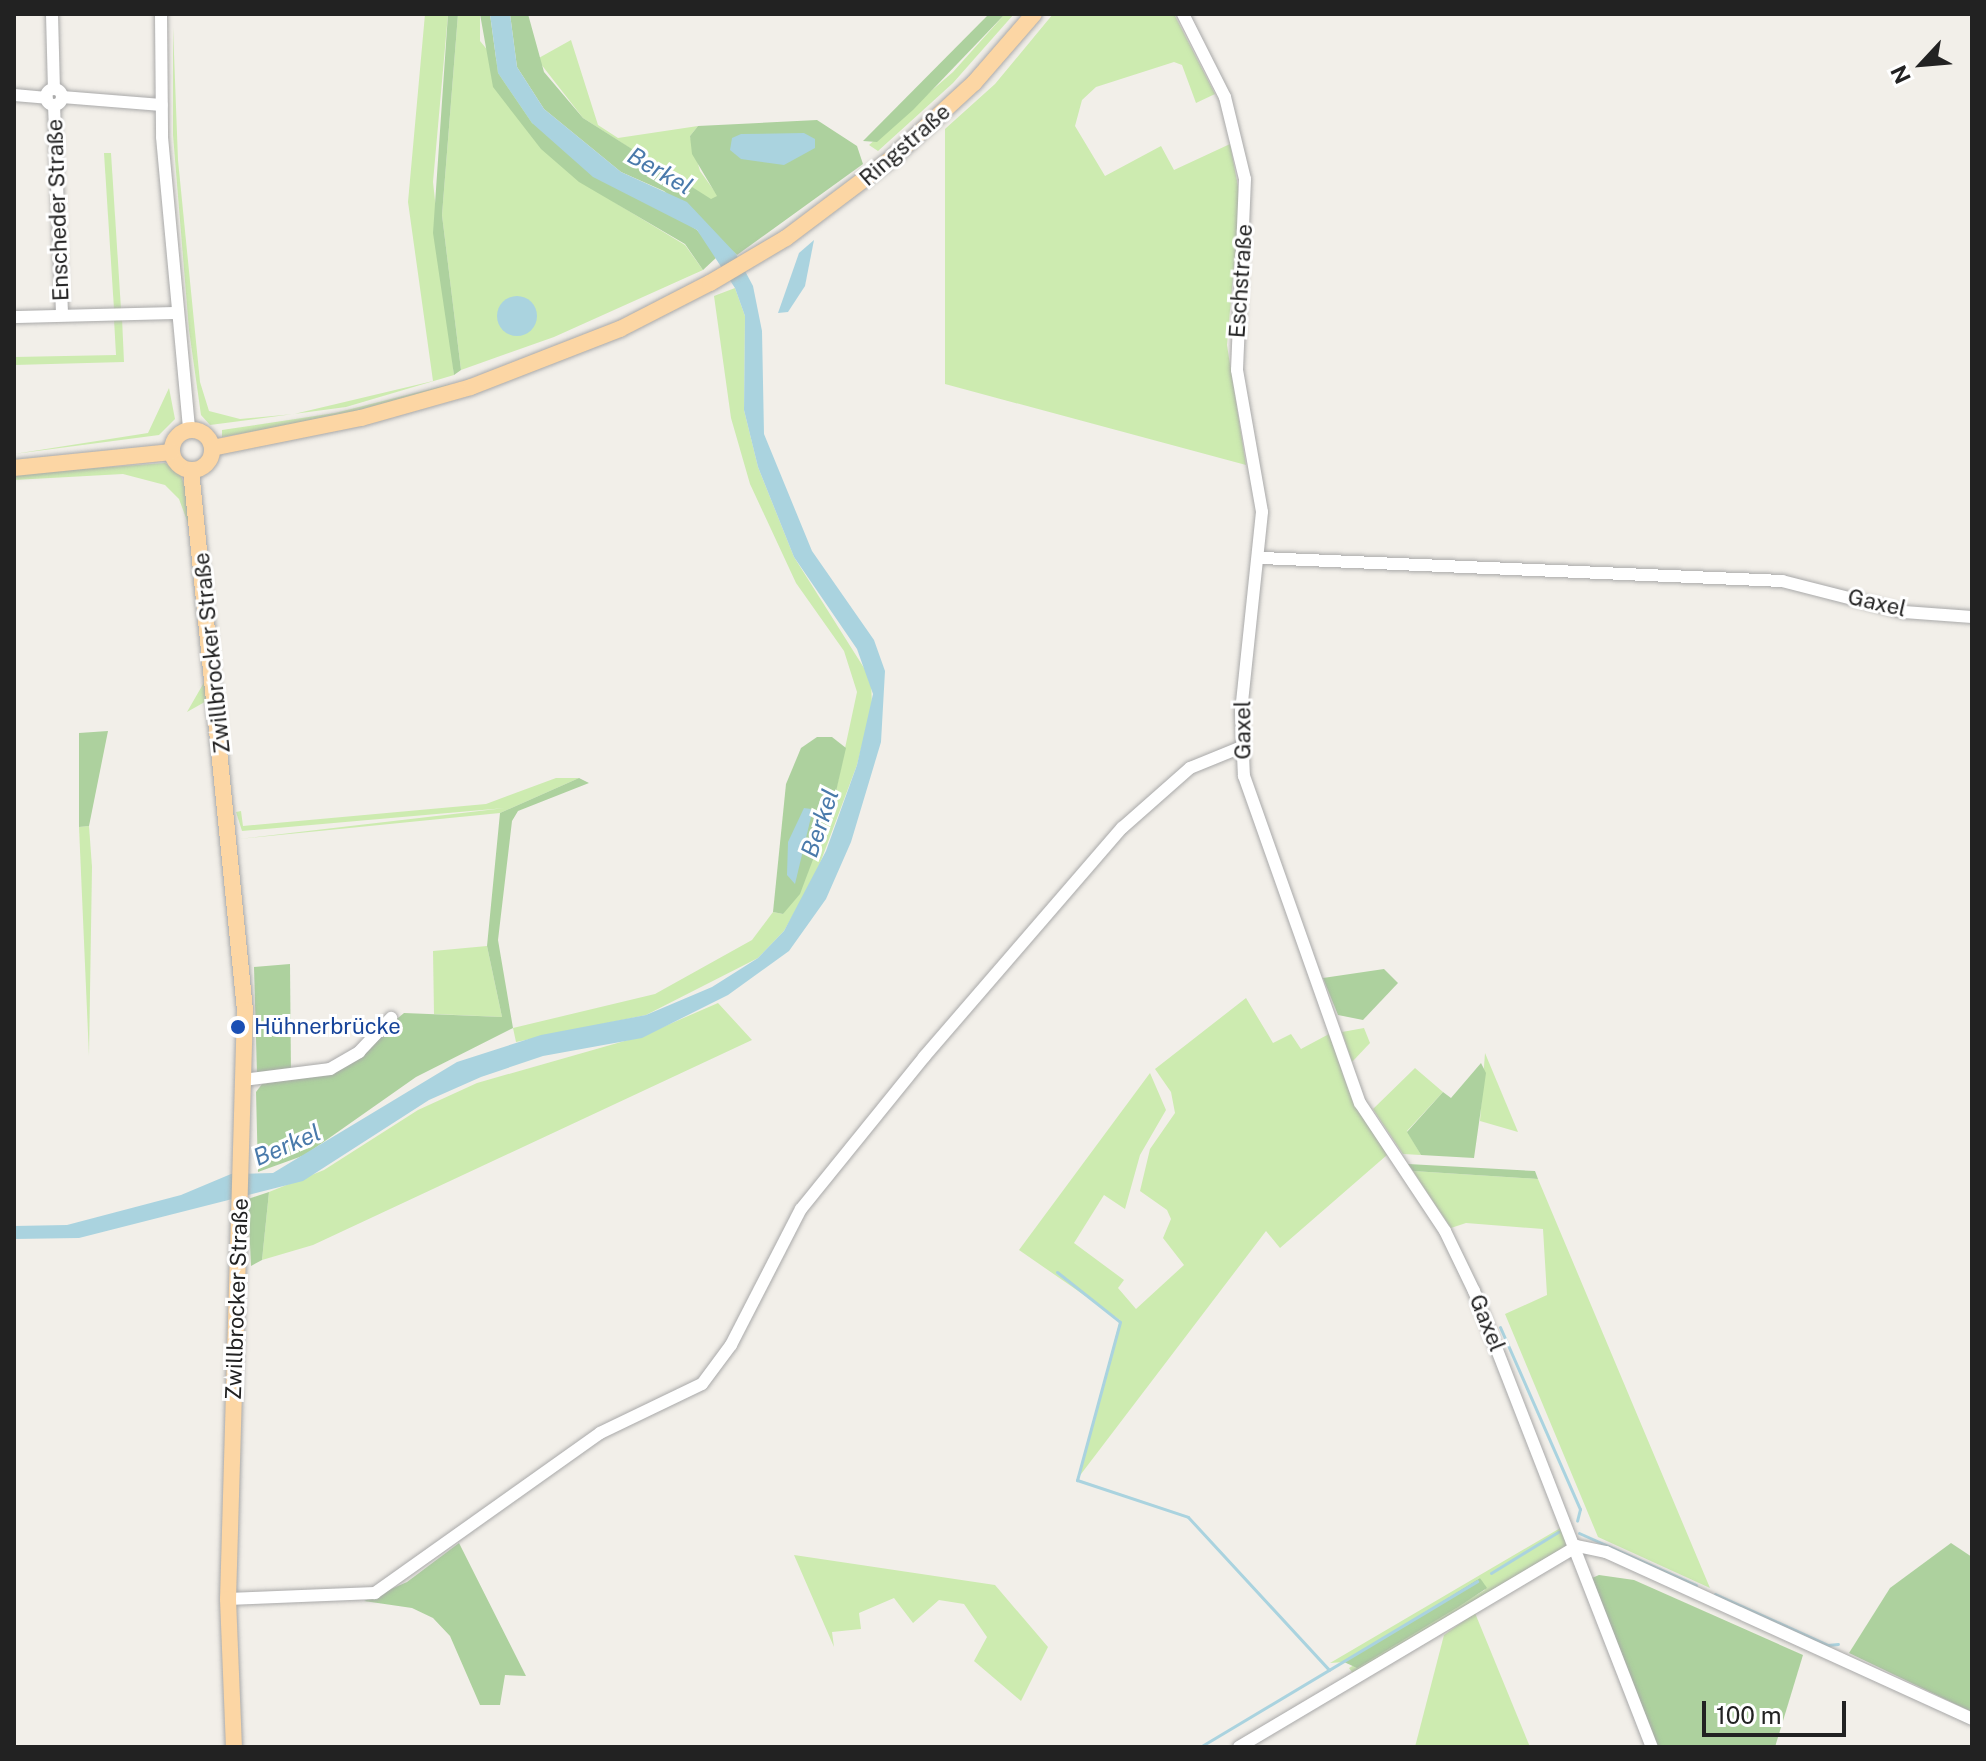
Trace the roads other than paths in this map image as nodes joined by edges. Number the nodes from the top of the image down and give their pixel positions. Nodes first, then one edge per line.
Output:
1 (52, 14) edge
2 (161, 14) edge
3 (1034, 14) edge
4 (1183, 14) edge
5 (14, 95) edge
6 (54, 97) junction
7 (162, 105) junction
8 (178, 313) junction
9 (62, 315) junction
10 (14, 317) edge
11 (189, 430) junction
12 (212, 448) junction
13 (171, 452) junction
14 (14, 468) edge
15 (191, 470) junction
16 (1262, 558) junction
17 (1972, 617) edge
18 (1239, 748) junction
19 (391, 1018) dead end
20 (243, 1080) junction
21 (1577, 1546) junction
22 (228, 1599) junction
23 (1972, 1719) edge
24 (234, 1747) edge
25 (1239, 1747) edge
26 (1652, 1747) edge

1 - 6 street, Enscheder Straße
2 - 7 street
3 - 12 main road, Ringstraße
4 - 16 street, Eschstraße
5 - 6 street
6 - 7 street
6 - 9 street, Enscheder Straße
7 - 8 street
8 - 9 street, Enscheder Straße
8 - 11 street
9 - 10 street, Enscheder Straße
11 - 12 main road
11 - 13 main road
12 - 15 main road
13 - 14 main road
13 - 15 main road
15 - 20 main road, Zwillbrocker Straße
16 - 17 street, Gaxel
16 - 18 street, Gaxel
18 - 21 street, Gaxel
18 - 22 street
19 - 20 street
20 - 22 main road, Zwillbrocker Straße
21 - 23 street
21 - 25 street
21 - 26 street, Gaxel
22 - 24 main road, Zwillbrocker Straße

